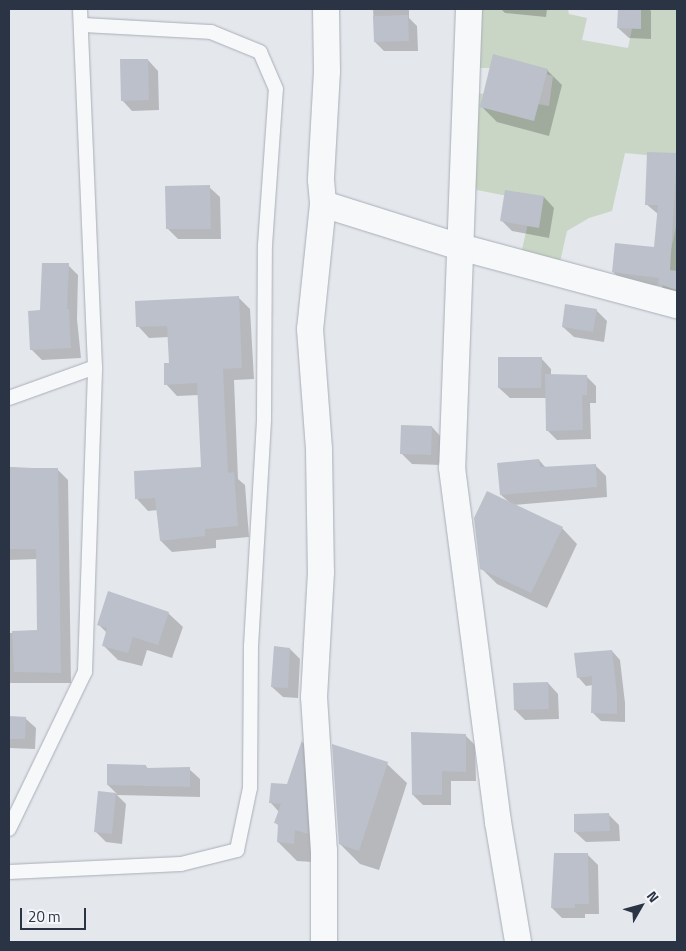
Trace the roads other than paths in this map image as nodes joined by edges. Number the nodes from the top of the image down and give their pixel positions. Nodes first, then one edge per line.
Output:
1 (80, 9) edge
2 (326, 9) edge
3 (469, 9) edge
4 (81, 25) junction
5 (323, 204) junction
6 (460, 247) junction
7 (677, 305) edge
8 (95, 367) junction
9 (9, 398) edge
10 (9, 829) edge
11 (9, 872) edge
12 (324, 942) edge
13 (518, 942) edge

1 - 4 lane
2 - 5 street
3 - 6 street
4 - 8 lane
4 - 11 lane
5 - 6 street
5 - 12 street
6 - 7 street
6 - 13 street
8 - 9 lane
8 - 10 lane

